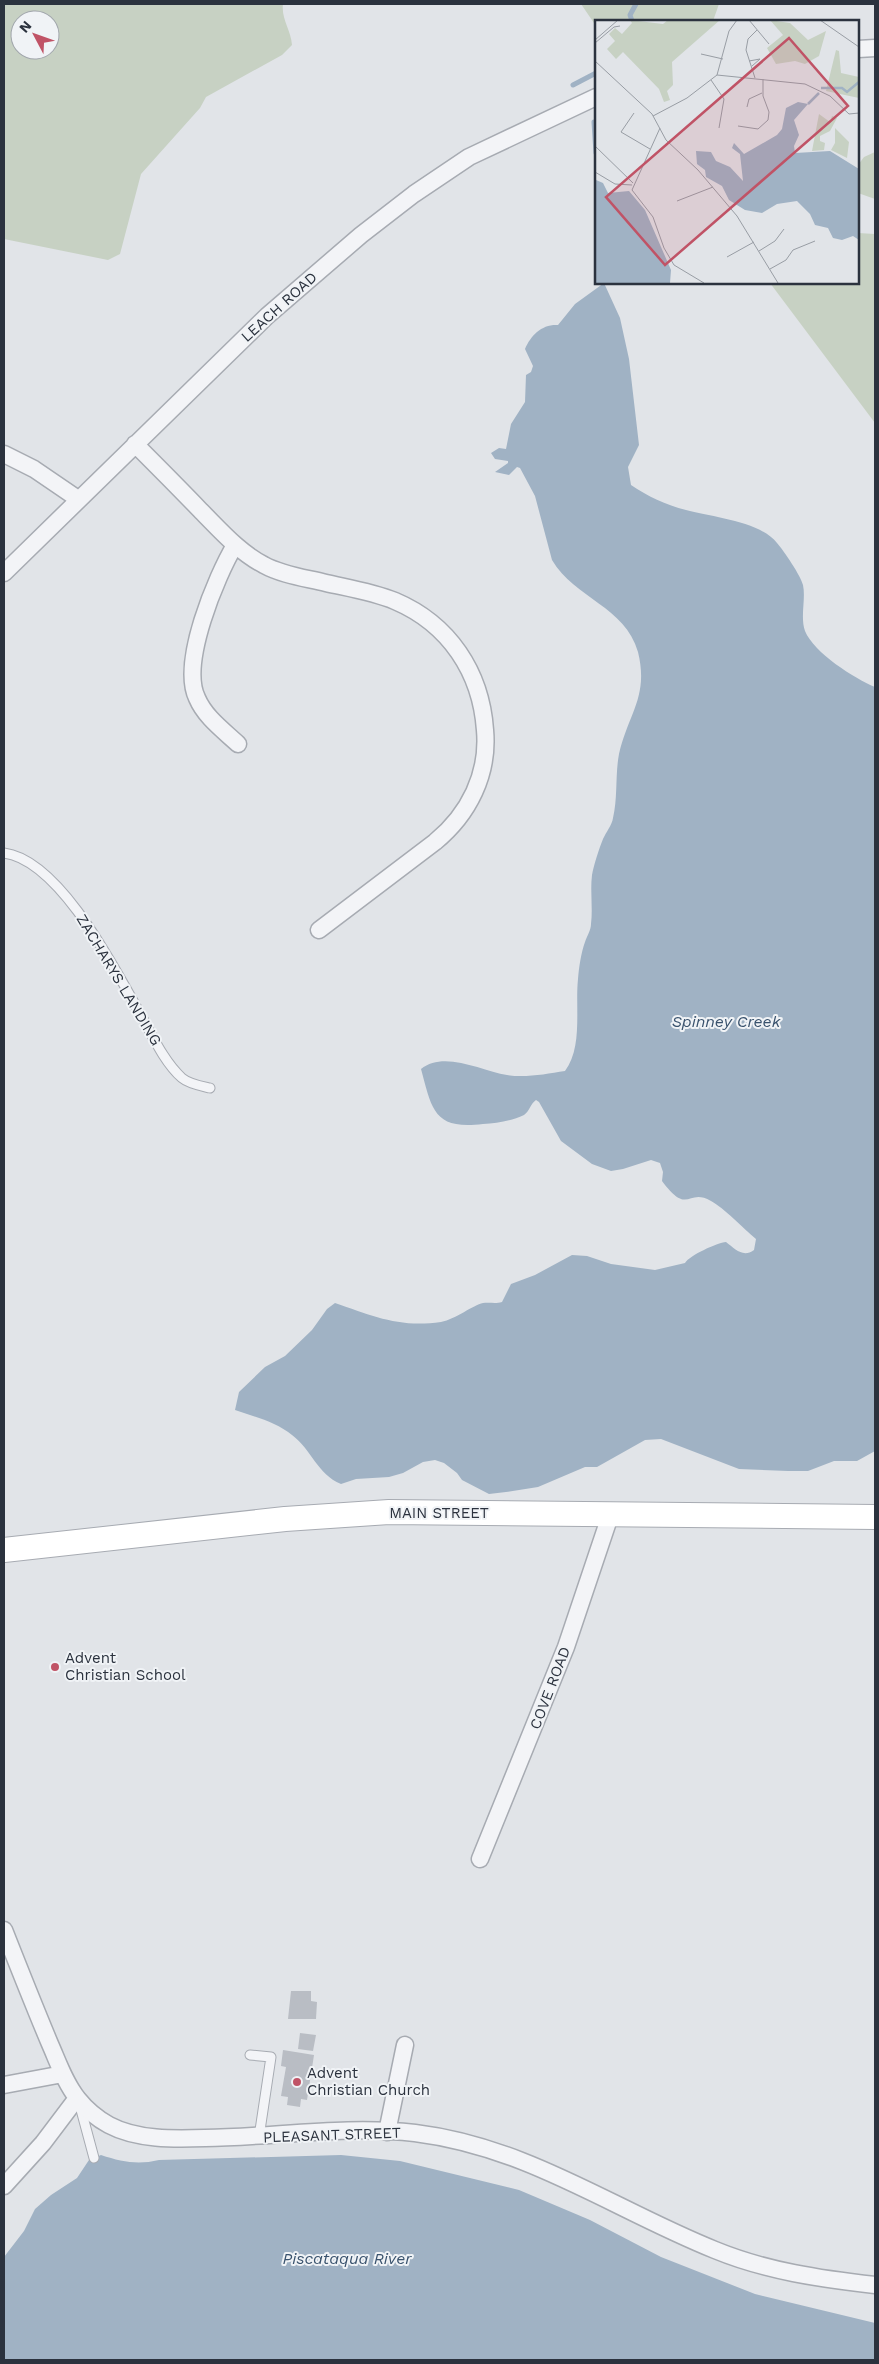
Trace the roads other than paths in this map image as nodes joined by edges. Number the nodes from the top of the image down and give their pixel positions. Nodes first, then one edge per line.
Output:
1 (875, 48) edge
2 (859, 49) edge
3 (595, 97) edge
4 (135, 444) junction
5 (4, 454) edge
6 (78, 499) junction
7 (235, 545) junction
8 (4, 573) edge
9 (238, 744) dead end
10 (4, 853) edge
11 (319, 930) dead end
12 (210, 1088) dead end
13 (611, 1513) junction
14 (875, 1517) edge
15 (4, 1550) edge
16 (480, 1859) dead end
17 (4, 1930) edge
18 (405, 2045) dead end
19 (250, 2055) dead end
20 (63, 2074) junction
21 (4, 2085) edge
22 (78, 2098) junction
23 (387, 2132) junction
24 (260, 2137) junction
25 (94, 2158) dead end
26 (4, 2186) edge
27 (875, 2285) edge

1 - 2 street
3 - 4 street, LEACH ROAD
4 - 6 street, LEACH ROAD
4 - 7 street
5 - 6 street
6 - 8 street, LEACH ROAD
7 - 9 street
7 - 11 street
10 - 12 lane, ZACHARYS LANDING
13 - 14 main road, MAIN STREET
13 - 15 main road, MAIN STREET
13 - 16 street, COVE ROAD
17 - 20 street, PLEASANT STREET
18 - 23 street
19 - 24 lane
20 - 21 street
20 - 22 street, PLEASANT STREET
22 - 24 street, PLEASANT STREET
22 - 25 lane
22 - 26 street
23 - 24 street, PLEASANT STREET
23 - 27 street, PLEASANT STREET

